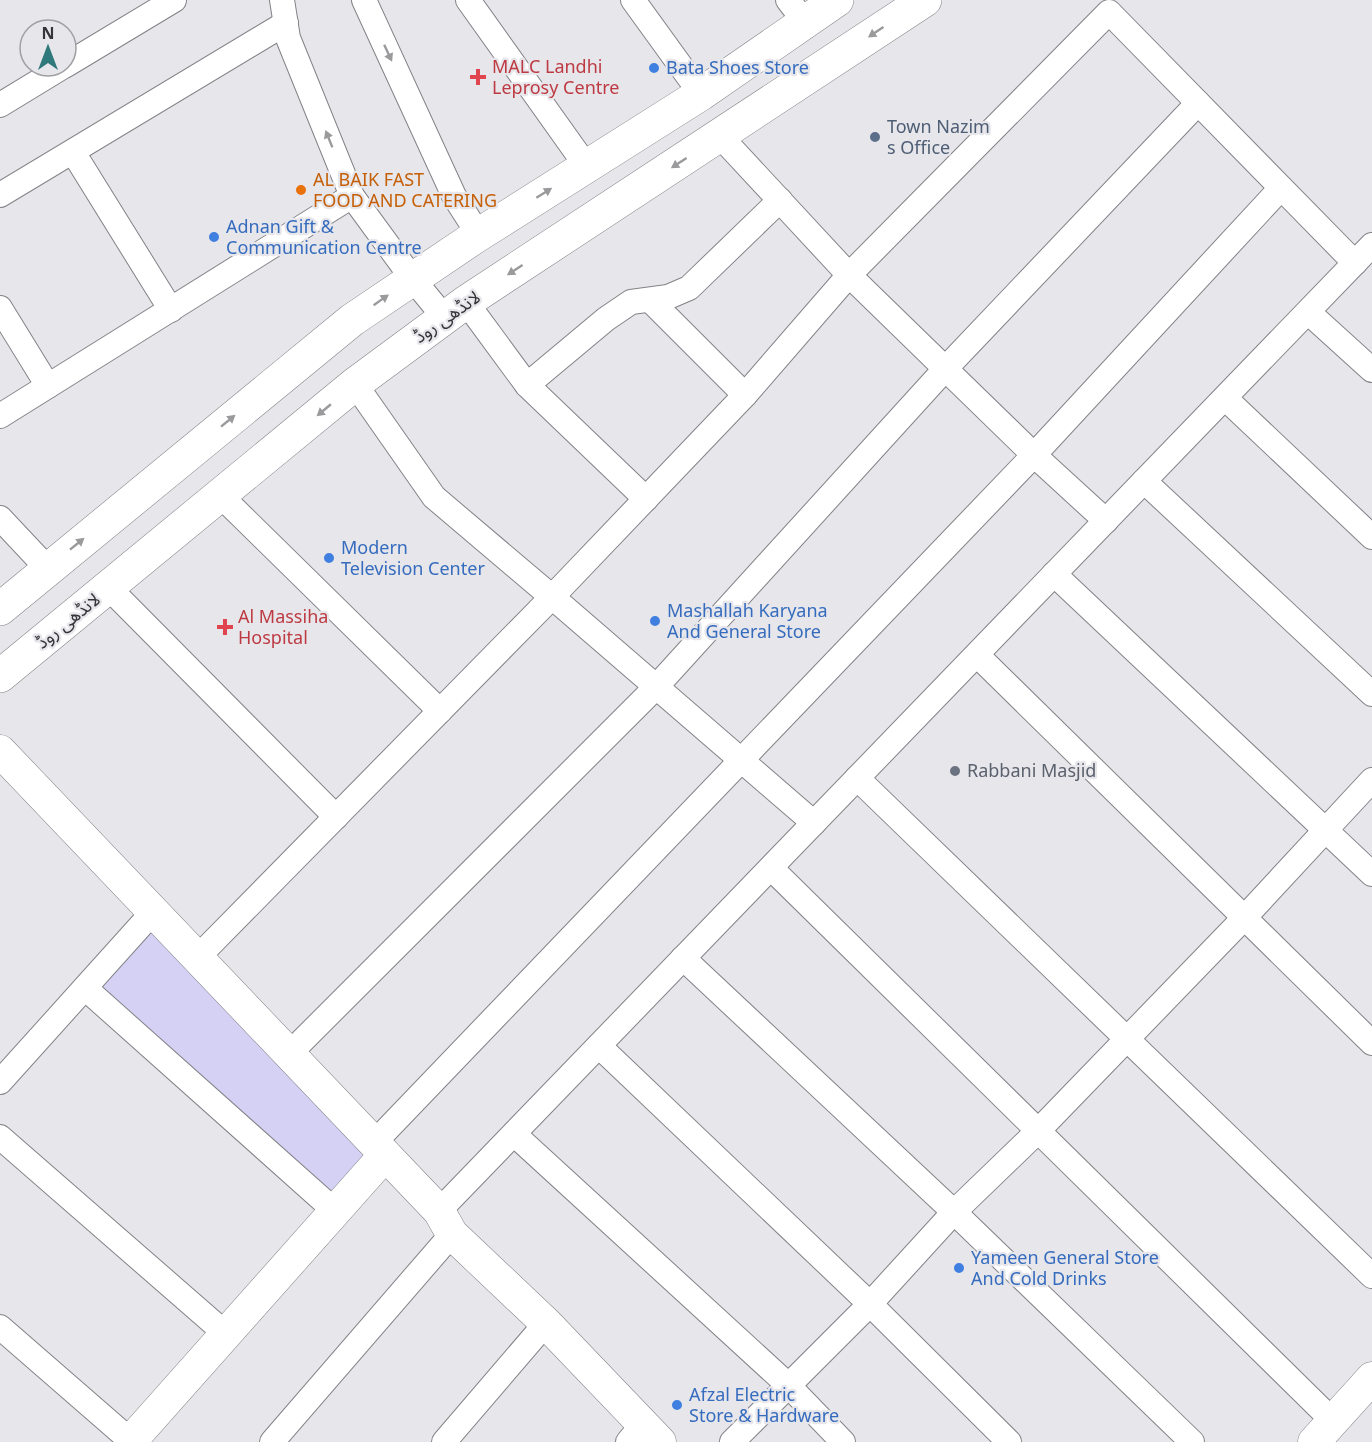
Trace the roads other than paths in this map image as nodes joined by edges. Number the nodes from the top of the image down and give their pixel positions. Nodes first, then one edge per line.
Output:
1 (174, 0) edge
2 (364, 0) edge
3 (468, 0) edge
4 (633, 0) edge
5 (837, 0) edge
6 (925, 0) edge
7 (1103, 6) edge
8 (284, 11) edge
9 (796, 11) edge
10 (78, 58) edge
11 (45, 78) edge
12 (701, 94) junction
13 (1198, 103) junction
14 (0, 105) edge
15 (720, 136) junction
16 (73, 152) junction
17 (587, 167) junction
18 (1281, 188) junction
19 (0, 195) edge
20 (352, 196) junction
21 (780, 200) junction
22 (479, 235) junction
23 (1372, 245) edge
24 (1354, 263) junction
25 (849, 274) junction
26 (412, 278) junction
27 (650, 300) junction
28 (0, 308) edge
29 (171, 310) junction
30 (455, 310) junction
31 (1308, 312) junction
32 (946, 368) junction
33 (1372, 370) edge
34 (355, 384) junction
35 (48, 386) junction
36 (527, 386) junction
37 (745, 395) junction
38 (1225, 398) junction
39 (0, 416) edge
40 (1034, 455) junction
41 (1144, 481) junction
42 (220, 495) junction
43 (646, 499) junction
44 (0, 518) edge
45 (1106, 520) junction
46 (1372, 537) edge
47 (47, 568) junction
48 (1054, 574) junction
49 (108, 587) junction
50 (552, 597) junction
51 (0, 609) edge
52 (977, 655) junction
53 (0, 676) edge
54 (656, 687) junction
55 (1372, 694) edge
56 (440, 711) junction
57 (0, 751) edge
58 (743, 761) junction
59 (857, 778) junction
60 (1372, 780) edge
61 (336, 817) junction
62 (814, 823) junction
63 (1326, 831) junction
64 (771, 868) junction
65 (1372, 874) edge
66 (153, 912) junction
67 (1244, 918) junction
68 (197, 958) junction
69 (683, 958) junction
70 (85, 988) junction
71 (1126, 1039) junction
72 (1372, 1043) edge
73 (599, 1046) junction
74 (289, 1054) junction
75 (0, 1082) edge
76 (1038, 1131) junction
77 (514, 1134) junction
78 (0, 1137) edge
79 (380, 1149) junction
80 (335, 1211) junction
81 (954, 1212) junction
82 (446, 1223) junction
83 (1372, 1276) edge
84 (870, 1304) junction
85 (546, 1323) junction
86 (0, 1328) edge
87 (226, 1334) junction
88 (1371, 1381) edge
89 (788, 1385) junction
90 (1323, 1432) edge
91 (643, 1436) edge
92 (131, 1442) edge
93 (272, 1442) edge
94 (444, 1442) edge
95 (732, 1442) edge
96 (843, 1442) edge
97 (1009, 1442) edge
98 (1192, 1442) edge

1 - 10 street
2 -> 22 street
3 - 17 street
4 - 12 street
5 - 9 main road
6 -> 15 main road, لانڈھی روڈ
7 - 13 street
7 - 25 street
8 - 16 street
20 -> 8 street
9 - 12 main road
11 - 14 street
12 - 17 main road
13 - 18 street
13 - 32 street
15 - 21 street
15 -> 30 main road, لانڈھی روڈ
16 - 19 street
16 - 29 street
22 -> 17 main road
18 - 24 street
18 - 40 street
20 - 26 street
20 - 29 street
21 - 25 street
21 - 27 street
22 - 26 main road
23 - 24 street
24 - 31 street
25 - 32 street
25 - 37 street
26 - 30 street
47 -> 26 main road
27 - 36 street
27 - 37 street
28 - 35 street
29 - 35 street
30 - 34 main road, لانڈھی روڈ
30 - 36 street
31 - 33 street
31 - 38 street
32 - 40 street
32 - 54 street
34 -> 42 main road, لانڈھی روڈ
34 - 50 street
35 - 39 street
36 - 43 street
37 - 43 street
38 - 41 street
38 - 46 street
40 - 45 street
40 - 58 street
41 - 45 street
41 - 55 street
42 - 49 main road, لانڈھی روڈ
42 - 56 street
43 - 50 street
44 - 47 street
45 - 48 street
47 - 51 main road
48 - 52 street
48 - 63 street
49 - 53 main road, لانڈھی روڈ
49 - 61 street
50 - 54 street
50 - 56 street
52 - 59 street
52 - 67 street
54 - 58 street
54 - 74 street
56 - 61 street
57 - 66 street
58 - 62 street
58 - 79 street
59 - 62 street
59 - 71 street
60 - 63 street
61 - 68 street
62 - 64 street
63 - 65 street
63 - 67 street
64 - 69 street
64 - 76 street
66 - 68 street
66 - 70 street
67 - 71 street
67 - 72 street
68 - 74 street
69 - 73 street
69 - 81 street
70 - 75 street
70 - 80 street
71 - 76 street
71 - 83 street
73 - 77 street
73 - 84 street
74 - 79 street
76 - 81 street
76 - 90 street
77 - 82 street
77 - 89 street
78 - 87 street
79 - 80 street
79 - 82 street
80 - 87 street
81 - 84 street
81 - 98 street
82 - 85 street
82 - 93 street
84 - 89 street
84 - 97 street
85 - 91 street
85 - 94 street
86 - 92 street
87 - 92 street
88 - 90 street
89 - 95 street
89 - 96 street

